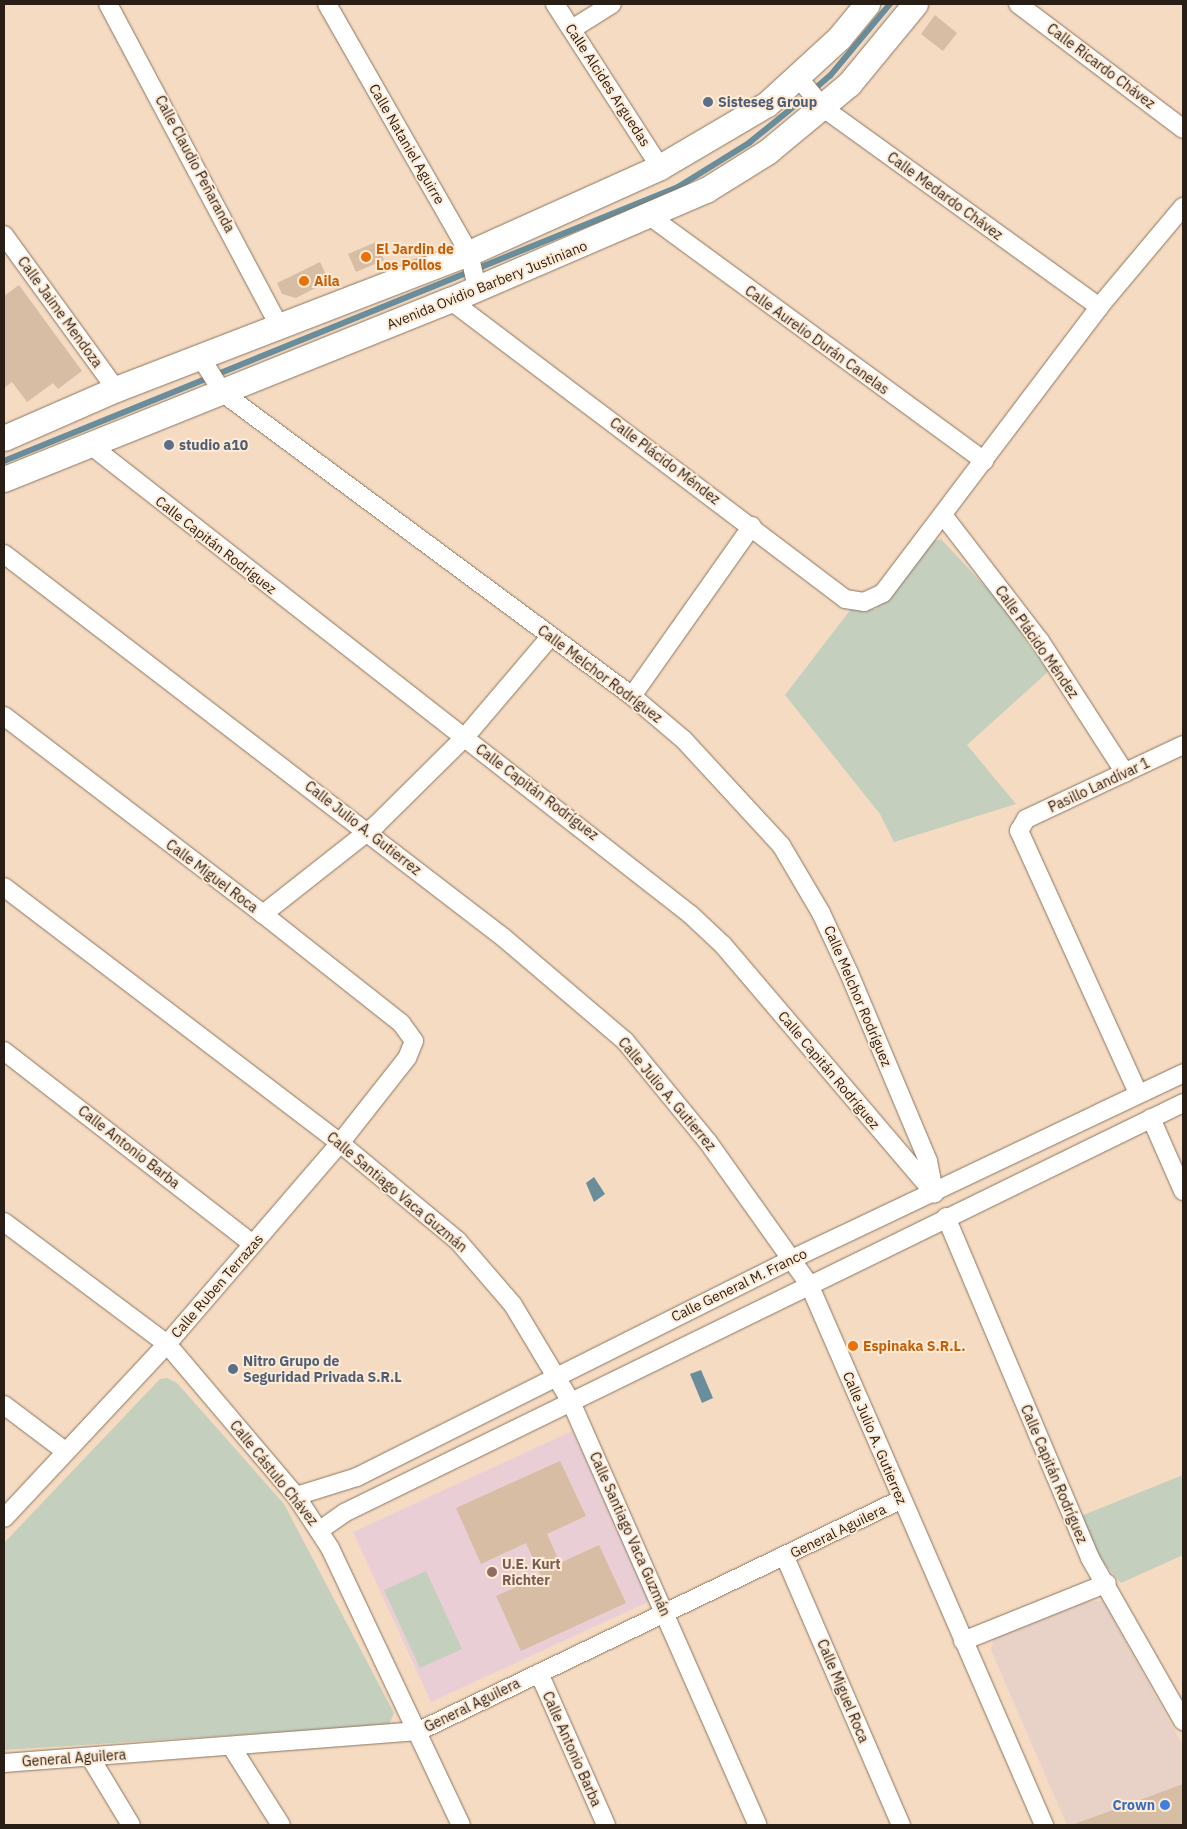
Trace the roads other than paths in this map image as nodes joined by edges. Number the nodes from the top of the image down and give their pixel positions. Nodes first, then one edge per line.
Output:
1 (108, 4) edge
2 (327, 4) edge
3 (555, 4) edge
4 (612, 4) edge
5 (867, 4) edge
6 (915, 4) edge
7 (1018, 4) edge
8 (572, 29) junction
9 (810, 92) junction
10 (1183, 128) edge
11 (660, 167) junction
12 (1183, 206) edge
13 (651, 217) junction
14 (4, 235) edge
15 (473, 270) junction
16 (450, 300) junction
17 (1099, 307) junction
18 (280, 327) junction
19 (210, 375) junction
20 (116, 389) junction
21 (4, 438) edge
22 (89, 444) junction
23 (984, 461) junction
24 (4, 479) edge
25 (943, 515) junction
26 (752, 526) junction
27 (4, 554) edge
28 (550, 637) junction
29 (632, 696) junction
30 (4, 716) edge
31 (465, 737) junction
32 (1182, 747) edge
33 (1125, 773) junction
34 (365, 829) junction
35 (4, 887) edge
36 (263, 914) junction
37 (414, 1041) joint
38 (4, 1051) edge
39 (1183, 1072) edge
40 (1138, 1093) junction
41 (1183, 1103) edge
42 (1151, 1118) junction
43 (340, 1143) junction
44 (1183, 1191) edge
45 (934, 1193) junction
46 (946, 1217) junction
47 (4, 1222) edge
48 (253, 1244) junction
49 (792, 1259) junction
50 (809, 1284) junction
51 (167, 1344) junction
52 (555, 1375) junction
53 (571, 1402) junction
54 (4, 1405) edge
55 (65, 1451) junction
56 (296, 1496) junction
57 (900, 1500) junction
58 (4, 1518) edge
59 (320, 1530) junction
60 (785, 1557) junction
61 (1107, 1583) junction
62 (667, 1614) junction
63 (963, 1641) junction
64 (539, 1673) junction
65 (1183, 1721) edge
66 (419, 1731) junction
67 (231, 1746) junction
68 (90, 1757) junction
69 (4, 1763) edge
70 (131, 1825) edge
71 (281, 1825) edge
72 (461, 1825) edge
73 (606, 1825) edge
74 (758, 1825) edge
75 (901, 1825) edge
76 (1044, 1825) edge

1 - 18 street, Calle Claudio Peñaranda
2 - 15 street, Calle Nataniel Aguirre
3 - 8 street, Calle Alcides Arguedas
4 - 8 street
5 - 9 street, Avenida Ovidio Barbery Justiniano
6 - 9 street, Avenida Ovidio Barbery Justiniano
7 - 10 street, Calle Ricardo Chávez
8 - 11 street, Calle Alcides Arguedas
9 - 11 street, Avenida Ovidio Barbery Justiniano
9 - 13 street, Avenida Ovidio Barbery Justiniano
9 - 17 street, Calle Medardo Chávez
11 - 15 street, Avenida Ovidio Barbery Justiniano
12 - 17 street
13 - 15 street, Avenida Ovidio Barbery Justiniano
13 - 23 street, Calle Aurelio Durán Canelas
14 - 20 street, Calle Jaime Mendoza
15 - 16 street, Avenida Ovidio Barbery Justiniano
15 - 18 street, Avenida Ovidio Barbery Justiniano
16 - 19 street, Avenida Ovidio Barbery Justiniano
16 - 26 street, Calle Plácido Méndez
17 - 23 street
18 - 19 street, Avenida Ovidio Barbery Justiniano
19 - 20 street, Avenida Ovidio Barbery Justiniano
19 - 22 street, Avenida Ovidio Barbery Justiniano
19 - 28 street, Calle Melchor Rodríguez
20 - 21 street, Avenida Ovidio Barbery Justiniano
22 - 24 street, Avenida Ovidio Barbery Justiniano
22 - 31 street, Calle Capitán Rodríguez
23 - 25 street
25 - 26 street, Calle Plácido Méndez
25 - 33 street, Calle Plácido Méndez
26 - 29 street
27 - 34 street, Calle Julio A. Gutierrez
28 - 29 street, Calle Melchor Rodríguez
28 - 31 street
29 - 45 street, Calle Melchor Rodríguez
30 - 36 street, Calle Miguel Roca
31 - 34 street
31 - 45 street, Calle Capitán Rodríguez
32 - 33 street, Pasillo Landívar 1
33 - 40 street, Pasillo Landívar 1
34 - 36 street
34 - 49 street, Calle Julio A. Gutierrez
35 - 43 street, Calle Santiago Vaca Guzmán
36 - 37 street, Calle Miguel Roca
37 - 43 street, Calle Ruben Terrazas
38 - 48 street, Calle Antonio Barba
39 - 40 street, Calle General M. Franco
40 - 45 street, Calle General M. Franco
41 - 42 street
42 - 44 street
42 - 46 street
43 - 48 street, Calle Ruben Terrazas
43 - 52 street, Calle Santiago Vaca Guzmán
45 - 49 street, Calle General M. Franco
46 - 50 street
46 - 61 street, Calle Capitán Rodríguez
47 - 51 street, Calle Cástulo Chávez
48 - 51 street, Calle Ruben Terrazas
49 - 50 street, Calle Julio A. Gutierrez
49 - 52 street, Calle General M. Franco
50 - 53 street
50 - 57 street, Calle Julio A. Gutierrez
51 - 55 street, Calle Ruben Terrazas
51 - 56 street, Calle Cástulo Chávez
52 - 53 street, Calle Santiago Vaca Guzmán
52 - 56 street, Calle General M. Franco
53 - 59 street
53 - 62 street, Calle Santiago Vaca Guzmán
54 - 55 street
55 - 58 street, Calle Ruben Terrazas
56 - 59 street, Calle Cástulo Chávez
57 - 60 street, General Aguilera
57 - 63 street, Calle Julio A. Gutierrez
59 - 66 street, Calle Cástulo Chávez
60 - 62 street, General Aguilera
60 - 75 street, Calle Miguel Roca
61 - 63 street
61 - 65 street, Calle Capitán Rodríguez
62 - 64 street, General Aguilera
62 - 74 street, Calle Santiago Vaca Guzmán
63 - 76 street, Calle Julio A. Gutierrez
64 - 66 street, General Aguilera
64 - 73 street, Calle Antonio Barba
66 - 67 street, General Aguilera
66 - 72 street, Calle Cástulo Chávez
67 - 68 street, General Aguilera
67 - 71 street
68 - 69 street, General Aguilera
68 - 70 street

